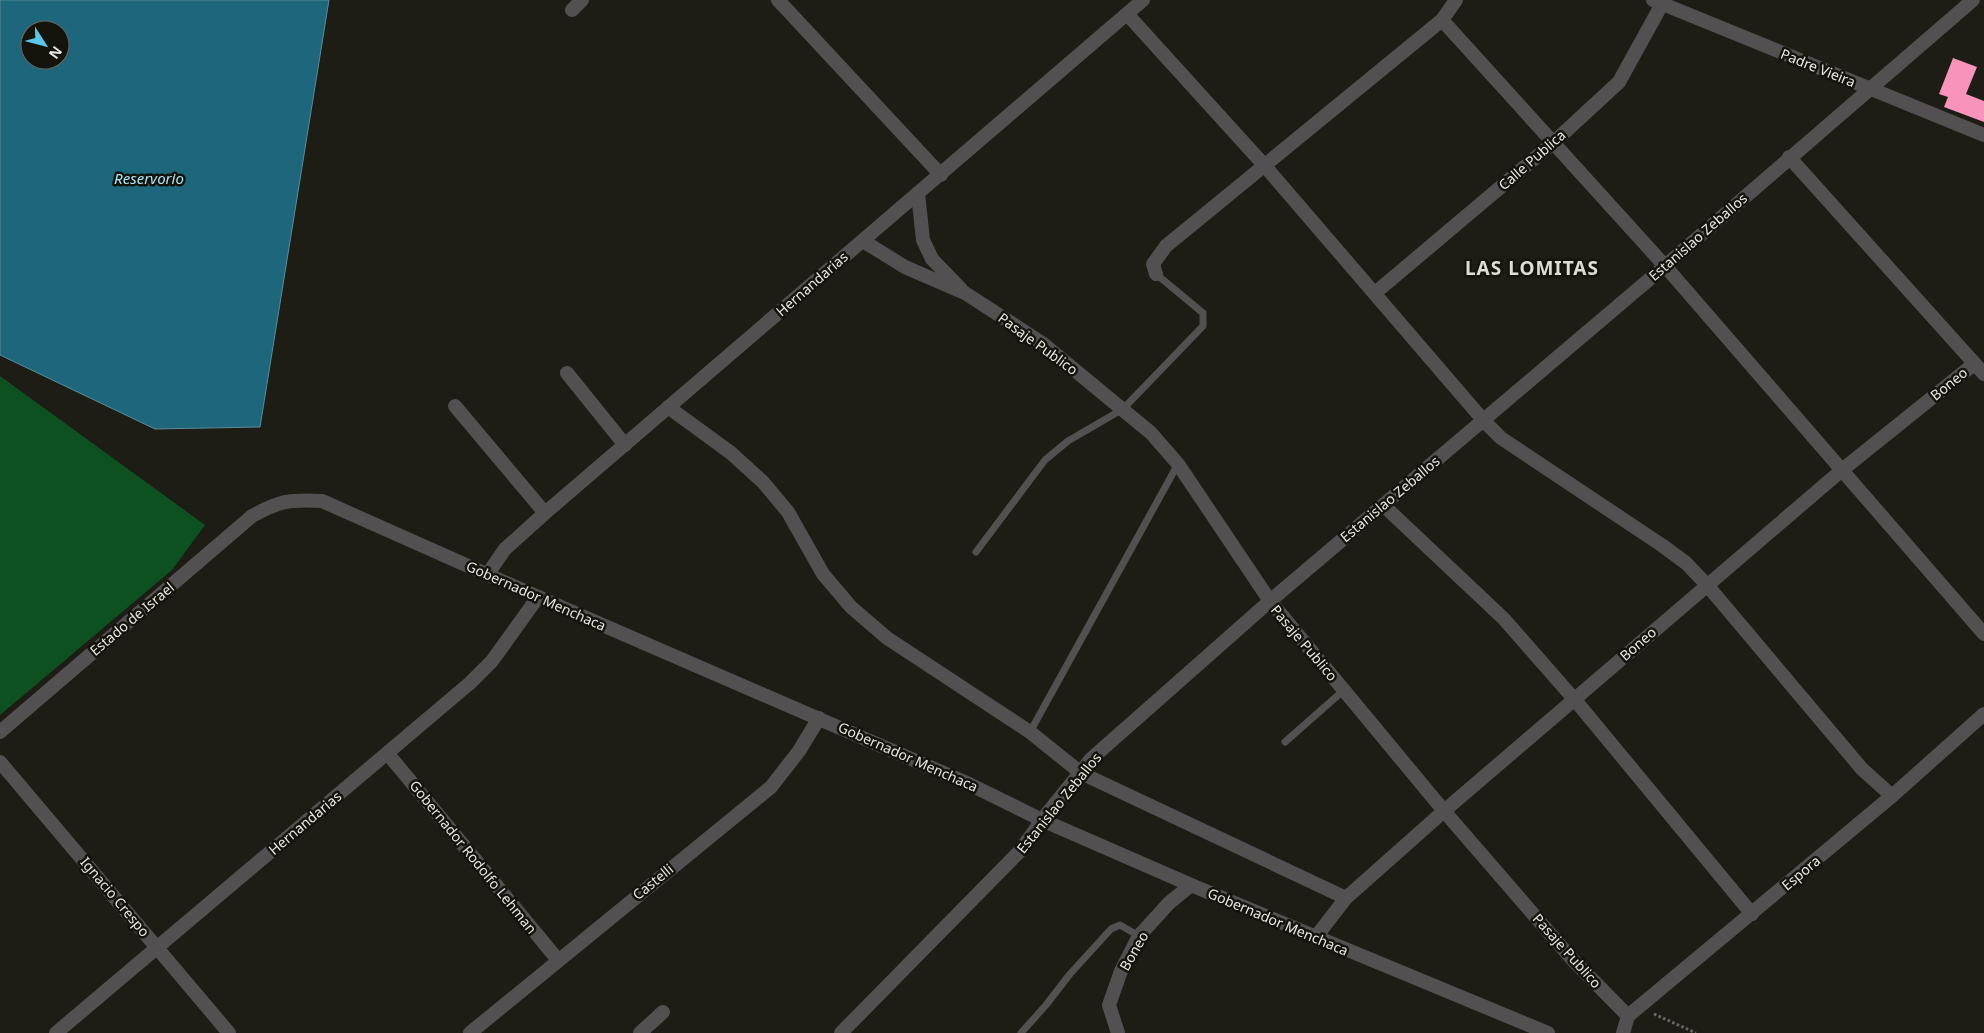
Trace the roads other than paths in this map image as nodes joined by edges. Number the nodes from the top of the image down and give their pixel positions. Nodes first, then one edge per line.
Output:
1 (582, 0) edge
2 (778, 0) edge
3 (1143, 0) edge
4 (1456, 0) edge
5 (1973, 0) edge
6 (1657, 2) edge
7 (572, 10) dead end
8 (1127, 14) junction
9 (1442, 20) junction
10 (1870, 89) junction
11 (1984, 135) edge
12 (1554, 142) junction
13 (1789, 157) junction
14 (1264, 165) junction
15 (941, 175) junction
16 (918, 193) junction
17 (863, 241) junction
18 (1665, 266) junction
19 (1156, 274) joint
20 (1375, 293) junction
21 (965, 294) junction
22 (1974, 364) junction
23 (567, 373) dead end
24 (1984, 374) edge
25 (455, 406) dead end
26 (668, 407) junction
27 (1123, 409) junction
28 (1484, 421) junction
29 (625, 444) junction
30 (1178, 464) junction
31 (1842, 470) junction
32 (1383, 505) junction
33 (266, 508) joint
34 (545, 513) junction
35 (976, 552) dead end
36 (487, 575) junction
37 (1707, 585) junction
38 (538, 597) junction
39 (1270, 602) junction
40 (1984, 634) edge
41 (1344, 690) junction
42 (1575, 700) junction
43 (1984, 714) edge
44 (819, 718) junction
45 (0, 732) edge
46 (1030, 732) junction
47 (1285, 742) dead end
48 (388, 754) junction
49 (0, 762) edge
50 (1081, 772) junction
51 (1892, 796) junction
52 (1444, 811) junction
53 (1042, 820) junction
54 (1191, 885) junction
55 (1346, 898) junction
56 (1752, 914) junction
57 (1140, 936) junction
58 (1315, 938) junction
59 (157, 947) junction
60 (558, 960) junction
61 (663, 1012) dead end
62 (1633, 1012) junction
63 (56, 1033) edge
64 (229, 1033) edge
65 (470, 1033) edge
66 (640, 1033) edge
67 (841, 1033) edge
68 (1021, 1033) edge
69 (1118, 1033) edge
70 (1548, 1033) edge
71 (1622, 1033) edge

1 - 7 street
2 - 15 street
3 - 8 street, Hernandarias
4 - 9 street
5 - 10 street, Estanislao Zeballos
6 - 10 street, Padre Vieira
6 - 12 street, Calle Publica
8 - 14 street
8 - 15 street, Hernandarias
9 - 12 street
9 - 14 street
10 - 11 street, Padre Vieira
10 - 13 street, Estanislao Zeballos
12 - 18 street
12 - 20 street, Calle Publica
13 - 18 street, Estanislao Zeballos
13 - 22 street
14 - 19 street
14 - 20 street
15 - 16 street, Hernandarias
16 - 17 street, Hernandarias
16 - 21 street, Pasaje Publico
17 - 21 street, Pasaje Publico
17 - 26 street, Hernandarias
18 - 28 street, Estanislao Zeballos
18 - 31 street
19 - 27 lane
20 - 28 street
21 - 27 street, Pasaje Publico
22 - 24 street
22 - 31 street, Boneo
23 - 29 street
25 - 34 street
26 - 29 street, Hernandarias
26 - 46 street
27 - 30 street, Pasaje Publico
27 - 35 lane
28 - 32 street, Estanislao Zeballos
28 - 37 street
29 - 34 street, Hernandarias
30 - 39 street, Pasaje Publico
30 - 46 lane
31 - 37 street, Boneo
31 - 40 street
32 - 39 street, Estanislao Zeballos
32 - 42 street
33 - 36 street, Gobernador Menchaca
33 - 45 street, Estado de Israel
34 - 36 street, Hernandarias
36 - 38 street, Gobernador Menchaca
37 - 42 street, Boneo
37 - 51 street
38 - 44 street, Gobernador Menchaca
38 - 48 street, Hernandarias
39 - 41 street, Pasaje Publico
39 - 50 street, Estanislao Zeballos
41 - 47 lane
41 - 52 street, Pasaje Publico
42 - 52 street, Boneo
42 - 56 street
43 - 51 street, Espora
44 - 53 street, Gobernador Menchaca
44 - 60 street, Castelli
46 - 50 street
48 - 59 street, Hernandarias
48 - 60 street, Gobernador Rodolfo Lehman
49 - 59 street, Ignacio Crespo
50 - 53 street, Estanislao Zeballos
50 - 55 street
51 - 56 street, Espora
52 - 55 street, Boneo
52 - 62 street, Pasaje Publico
53 - 54 street, Gobernador Menchaca
53 - 67 street, Estanislao Zeballos
54 - 57 street, Boneo
54 - 58 street, Gobernador Menchaca
55 - 58 street, Boneo
56 - 62 street, Espora
57 - 68 lane
57 - 69 street, Boneo
58 - 70 street, Gobernador Menchaca
59 - 63 street, Hernandarias
59 - 64 street, Ignacio Crespo
60 - 65 street, Castelli
61 - 66 street
62 - 71 street

